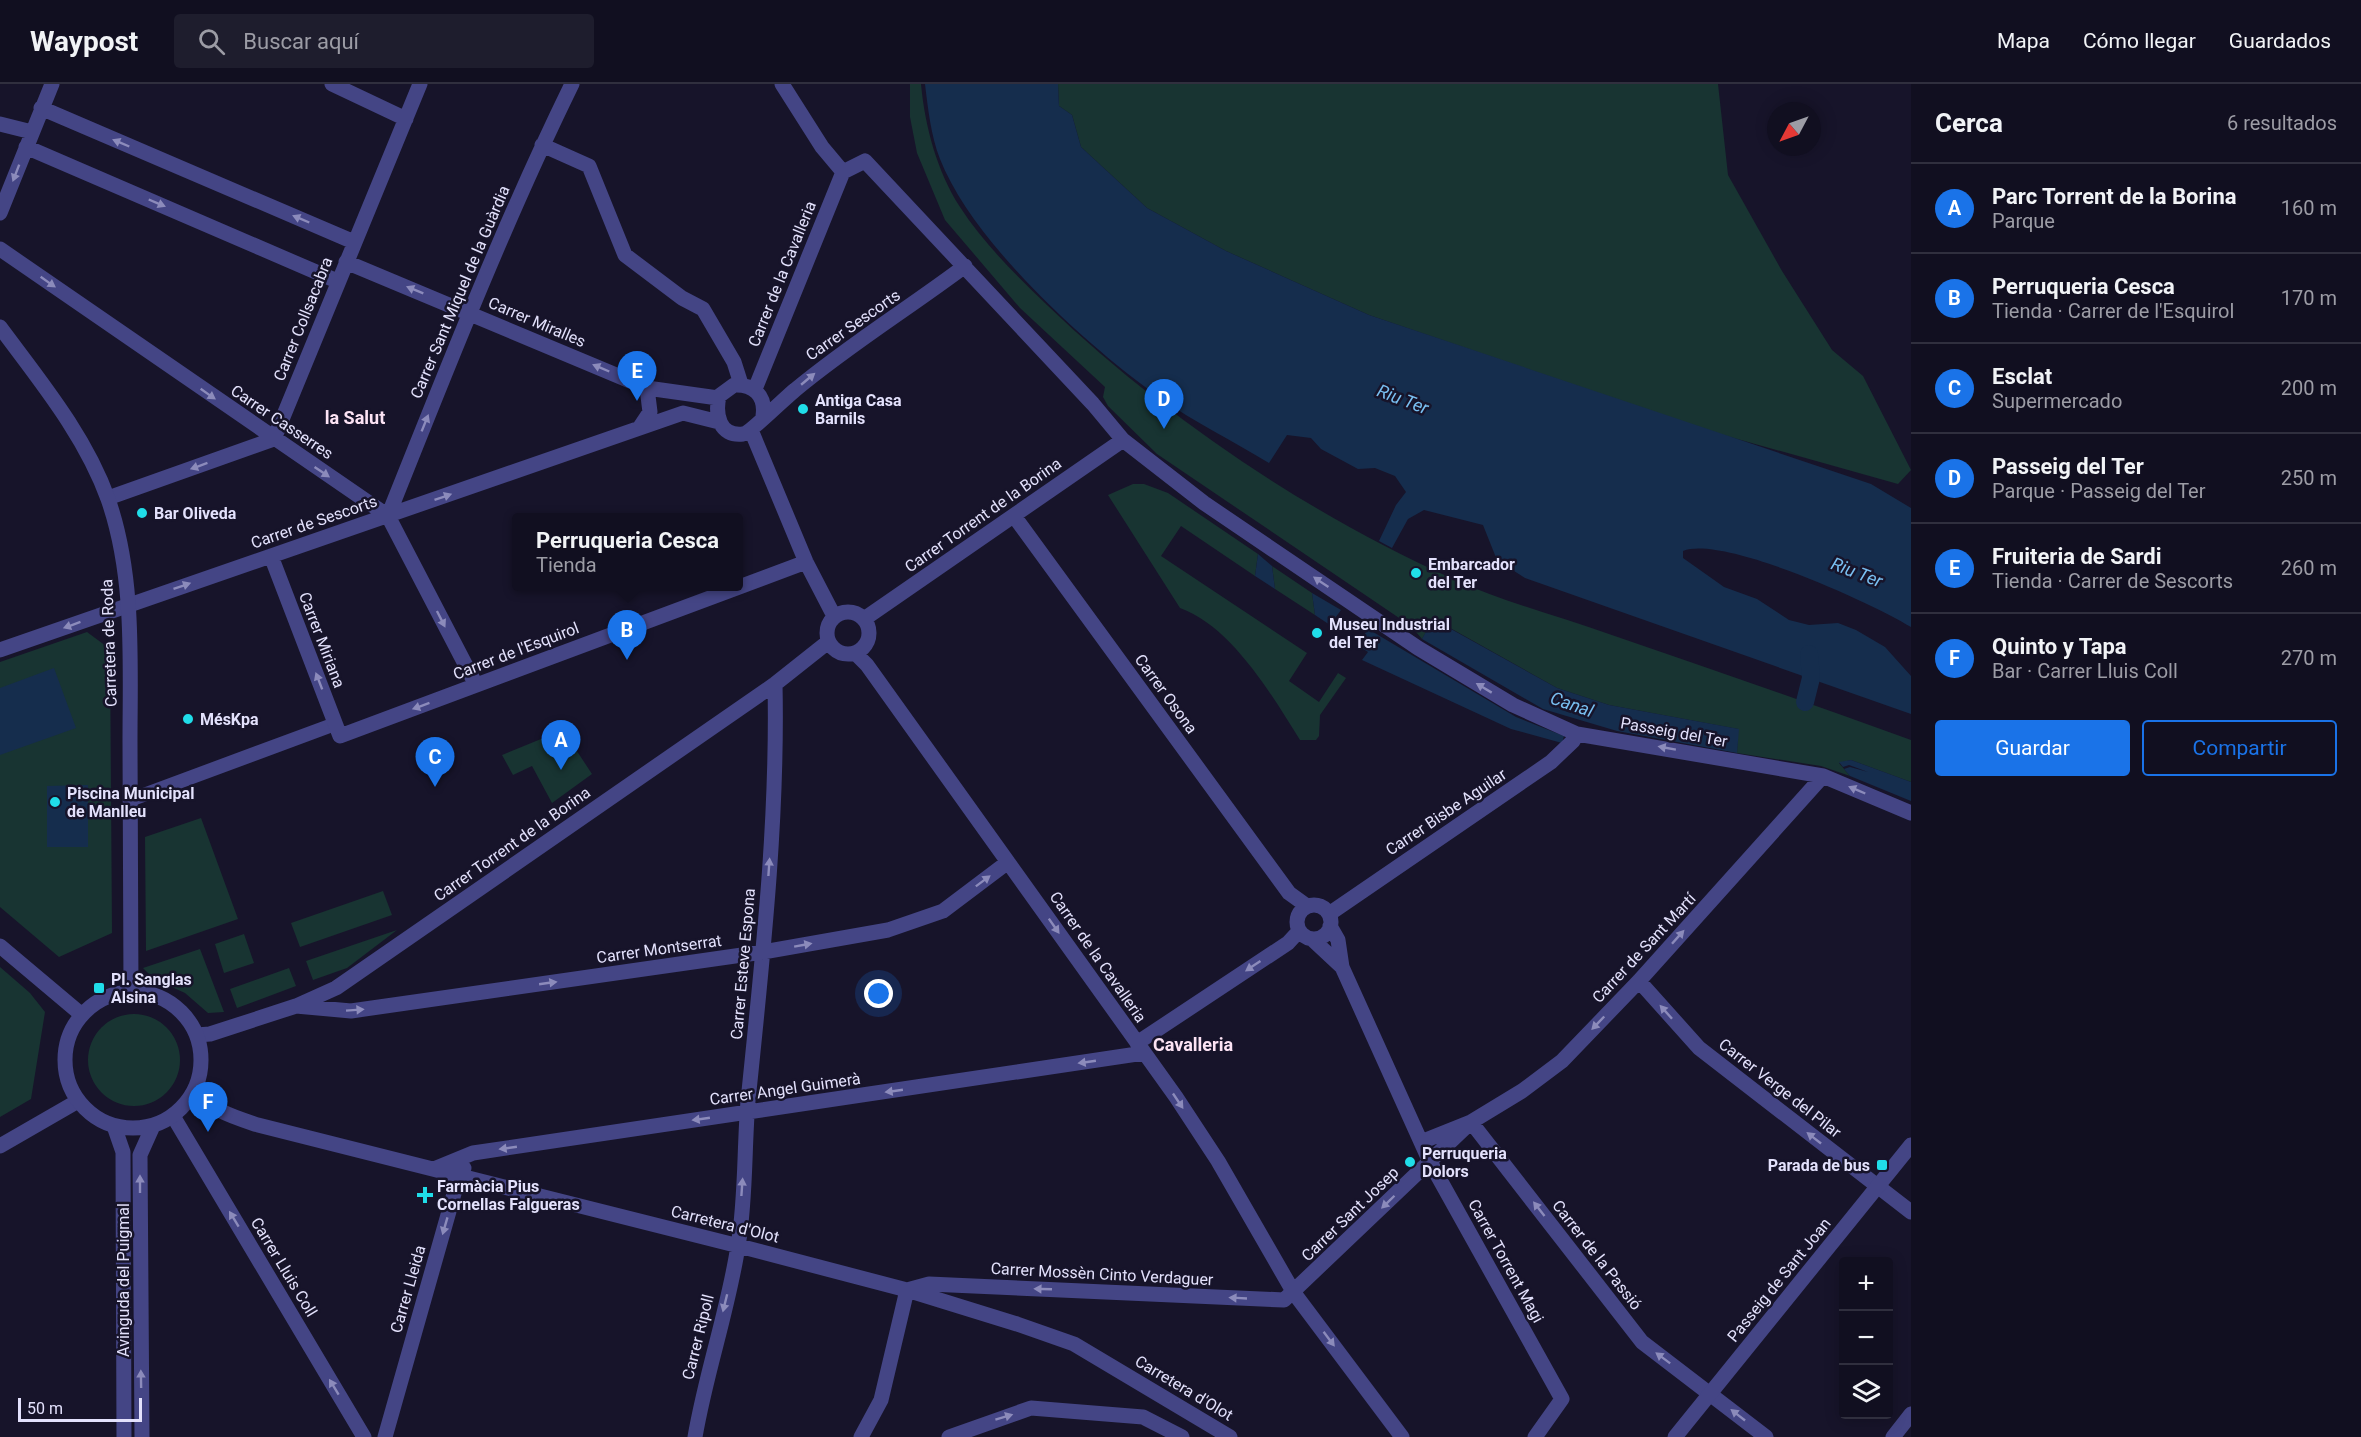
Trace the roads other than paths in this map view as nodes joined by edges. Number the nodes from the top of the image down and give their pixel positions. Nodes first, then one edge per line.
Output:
1 (52, 84) edge
2 (332, 84) edge
3 (420, 84) edge
4 (572, 84) edge
5 (782, 84) edge
6 (41, 108) junction
7 (406, 119) junction
8 (0, 124) edge
9 (32, 132) junction
10 (542, 145) junction
11 (26, 147) junction
12 (843, 172) junction
13 (0, 213) edge
14 (354, 242) junction
15 (0, 249) edge
16 (346, 262) junction
17 (965, 266) junction
18 (337, 281) junction
19 (469, 313) junction
20 (0, 327) edge
21 (748, 387) junction
22 (647, 388) junction
23 (718, 398) junction
24 (763, 416) junction
25 (719, 422) junction
26 (640, 428) junction
27 (751, 430) junction
28 (274, 439) junction
29 (1123, 440) junction
30 (108, 498) junction
31 (388, 516) junction
32 (1014, 516) junction
33 (272, 556) junction
34 (806, 562) junction
35 (743, 586) edge
36 (729, 591) edge
37 (127, 606) junction
38 (834, 616) junction
39 (864, 619) junction
40 (828, 642) junction
41 (0, 650) edge
42 (855, 653) junction
43 (775, 684) junction
44 (476, 686) junction
45 (337, 730) junction
46 (1577, 734) junction
47 (1823, 776) junction
48 (130, 800) junction
49 (1911, 813) edge
50 (1008, 862) junction
51 (1289, 892) junction
52 (1307, 906) junction
53 (1329, 920) junction
54 (1298, 925) junction
55 (1312, 939) junction
56 (0, 946) edge
57 (764, 952) junction
58 (1342, 968) junction
59 (1639, 981) junction
60 (132, 992) junction
61 (296, 1006) junction
62 (82, 1015) junction
63 (197, 1035) junction
64 (1141, 1048) junction
65 (195, 1089) junction
66 (78, 1101) junction
67 (747, 1112) junction
68 (173, 1116) junction
69 (1471, 1122) junction
70 (114, 1126) junction
71 (153, 1126) junction
72 (1421, 1142) junction
73 (1911, 1145) edge
74 (0, 1146) edge
75 (473, 1153) junction
76 (1430, 1162) junction
77 (434, 1170) junction
78 (459, 1176) junction
79 (1877, 1186) junction
80 (1911, 1212) edge
81 (739, 1246) junction
82 (907, 1290) junction
83 (1294, 1293) junction
84 (1710, 1393) junction
85 (1911, 1414) edge
86 (124, 1437) edge
87 (142, 1437) edge
88 (364, 1437) edge
89 (385, 1437) edge
90 (696, 1437) edge
91 (861, 1437) edge
92 (949, 1437) edge
93 (1182, 1437) edge
94 (1230, 1437) edge
95 (1402, 1437) edge
96 (1535, 1437) edge
97 (1675, 1437) edge
98 (1766, 1437) edge
99 (1893, 1437) edge

1 - 6 street
2 - 7 street
3 - 7 street, Carrer Collsacabra
4 - 10 street, Carrer Sant Miquel de la Guàrdia
5 - 12 street
6 - 9 street
14 -> 6 street
7 - 14 street, Carrer Collsacabra
8 - 9 street
9 - 11 street
10 - 19 street, Carrer Sant Miquel de la Guàrdia
10 - 21 street
11 -> 13 street
11 -> 18 street
12 - 17 street, Passeig del Ter
12 - 21 street, Carrer de la Cavalleria
14 - 16 street, Carrer Collsacabra
15 -> 28 street, Carrer Casserres
16 - 18 street, Carrer Collsacabra
19 -> 16 street, Carrer Miralles
24 -> 17 street, Carrer Sescorts
17 - 29 street, Passeig del Ter
18 - 28 street, Carrer Collsacabra
22 -> 19 street, Carrer Miralles
31 -> 19 street, Carrer Sant Miquel de la Guàrdia
20 - 30 street, Carretera de Roda
21 - 23 street
21 - 24 street
22 - 23 street, Carrer Miralles
22 - 26 street
23 - 25 street
24 - 27 street
25 - 26 street, Carrer de Sescorts
25 - 27 street
31 -> 26 street, Carrer de Sescorts
27 - 34 street
28 -> 30 street
28 -> 31 street, Carrer Casserres
29 - 32 street, Carrer Torrent de la Borina
46 -> 29 street, Passeig del Ter
30 - 37 street, Carretera de Roda
31 - 33 street, Carrer de Sescorts
31 -> 44 street, Carrer Casserres
32 - 39 street, Carrer Torrent de la Borina
32 - 51 street, Carrer Osona
37 -> 33 street, Carrer de Sescorts
45 -> 33 street, Carrer Miriana
34 - 35 street, Carrer de l'Esquirol
34 - 38 street
36 - 44 street, Carrer de l'Esquirol
37 -> 41 street, Carrer de Sescorts
37 - 48 street, Carretera de Roda
38 - 39 street
38 - 40 street
39 - 42 street
40 - 42 street
40 - 43 street, Carrer Torrent de la Borina
42 - 50 street, Carrer de la Cavalleria
57 -> 43 street, Carrer Esteve Espona
43 - 61 street, Carrer Torrent de la Borina
44 -> 45 street, Carrer de l'Esquirol
45 - 48 street
47 -> 46 street, Passeig del Ter
46 - 53 street, Carrer Bisbe Aguilar
49 -> 47 street, Passeig del Ter
59 -> 47 street, Carrer de Sant Martí
48 - 60 street, Carretera de Roda
57 -> 50 street, Carrer Montserrat
50 -> 64 street, Carrer de la Cavalleria
51 - 52 street, Carrer Osona
51 - 54 street, Carrer Osona
52 - 53 street
52 - 54 street
53 - 55 street
53 - 58 street, Carrer Torrent Magi
54 - 55 street
54 -> 64 street
55 - 58 street, Carrer Torrent Magi
56 - 62 street
61 -> 57 street, Carrer Montserrat
57 - 67 street, Carrer Esteve Espona
58 - 72 street, Carrer Torrent Magi
59 -> 69 street, Carrer de Sant Martí
79 -> 59 street, Carrer Verge del Pilar
60 - 62 street
60 - 63 street
61 - 63 street, Carrer Torrent de la Borina
62 - 66 street
63 - 65 street
64 -> 67 street, Carrer Angel Guimerà
64 -> 83 street, Carrer de la Cavalleria
65 - 68 street
65 - 77 street, Carretera d'Olot
66 - 70 street
66 - 74 street
67 -> 75 street, Carrer Angel Guimerà
81 -> 67 street, Carrer Esteve Espona
68 - 71 street
88 -> 68 street, Carrer Lluis Coll
69 - 72 street, Carrer de Sant Martí
69 - 76 street, Carrer de Sant Martí
84 -> 69 street, Carrer de la Passió
70 - 71 street
70 - 86 street, Avinguda del Puigmal
87 -> 71 street, Avinguda del Puigmal
72 - 76 street, Carrer Torrent Magi
73 - 79 street, Passeig de Sant Joan
75 - 77 street, Carrer Angel Guimerà
75 - 78 street, Carrer Lleida
76 -> 83 street, Carrer Sant Josep
76 - 96 street, Carrer Torrent Magi
77 - 78 street, Carretera d'Olot
78 - 81 street, Carretera d'Olot
78 -> 89 street, Carrer Lleida
79 - 80 street, Carrer Verge del Pilar
79 - 84 street, Passeig de Sant Joan
81 - 82 street, Carretera d'Olot
81 -> 90 street, Carrer Ripoll
83 -> 82 street, Carrer Mossèn Cinto Verdaguer
82 - 91 street
82 - 94 street, Carretera d'Olot
83 -> 95 street, Carrer de la Cavalleria
84 - 97 street, Passeig de Sant Joan
98 -> 84 street, Carrer de la Passió
85 - 99 street
92 -> 93 street

